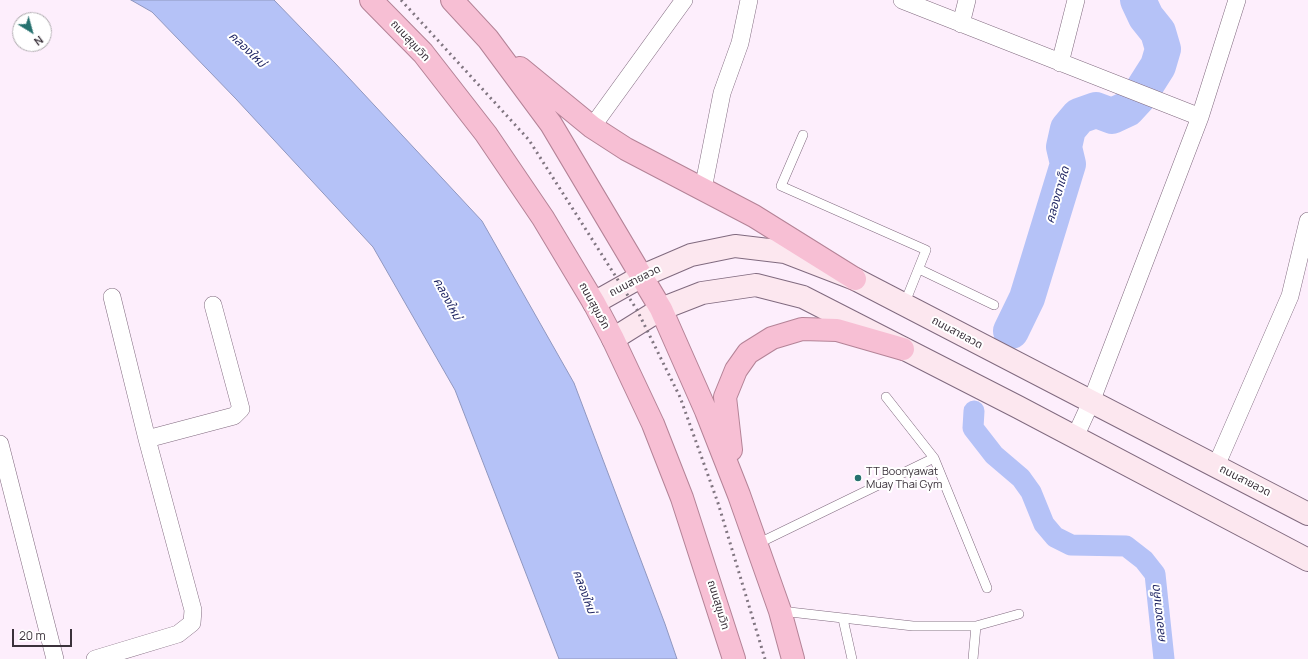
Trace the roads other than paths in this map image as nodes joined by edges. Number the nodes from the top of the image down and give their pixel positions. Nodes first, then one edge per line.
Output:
1 (370, 0) edge
2 (452, 0) edge
3 (684, 0) edge
4 (749, 0) edge
5 (902, 0) edge
6 (967, 0) edge
7 (1076, 0) edge
8 (1237, 0) edge
9 (961, 24) junction
10 (488, 39) junction
11 (1060, 63) junction
12 (1200, 117) junction
13 (592, 127) junction
14 (803, 136) dead end
15 (703, 189) junction
16 (1308, 221) edge
17 (919, 269) junction
18 (642, 276) junction
19 (855, 279) junction
20 (112, 297) dead end
21 (594, 303) junction
22 (213, 305) dead end
23 (904, 305) junction
24 (994, 305) dead end
25 (661, 309) junction
26 (613, 339) junction
27 (903, 349) junction
28 (886, 397) dead end
29 (1091, 402) junction
30 (1075, 437) junction
31 (147, 439) junction
32 (0, 444) edge
33 (934, 458) junction
34 (1216, 466) junction
35 (739, 495) junction
36 (1308, 514) edge
37 (757, 544) junction
38 (1308, 560) edge
39 (987, 588) dead end
40 (780, 611) junction
41 (1019, 614) dead end
42 (843, 619) junction
43 (976, 626) junction
44 (55, 659) edge
45 (95, 659) edge
46 (734, 659) edge
47 (793, 659) edge
48 (852, 659) edge
49 (973, 659) edge

1 - 21 highway, ถนนสุขุมวิท
2 - 10 highway
3 - 13 street
4 - 15 street
5 - 9 street
6 - 9 street
7 - 11 street
8 - 12 street
9 - 11 street
10 - 13 highway
10 - 18 highway
11 - 12 street
12 - 29 street
13 - 15 highway
14 - 17 lane
15 - 19 highway
16 - 34 street
17 - 23 lane
17 - 24 lane
18 - 19 main road, ถนนสายลวด
18 - 21 main road, ถนนสายลวด
18 - 25 highway
19 - 23 main road, ถนนสายลวด
20 - 31 street
21 - 26 highway, ถนนสุขุมวิท
22 - 31 street
23 - 29 main road, ถนนสายลวด
25 - 26 main road
25 - 27 main road
25 - 35 highway
26 - 46 highway, ถนนสุขุมวิท
27 - 30 main road
27 - 35 highway
28 - 33 lane
29 - 30 street
29 - 34 main road, ถนนสายลวด
30 - 38 main road
31 - 45 street
32 - 44 street
33 - 37 lane
33 - 39 lane
34 - 36 main road, ถนนสายลวด
35 - 37 highway
37 - 40 highway
40 - 42 lane
40 - 47 highway
41 - 43 lane
42 - 43 lane
42 - 48 lane
43 - 49 lane

